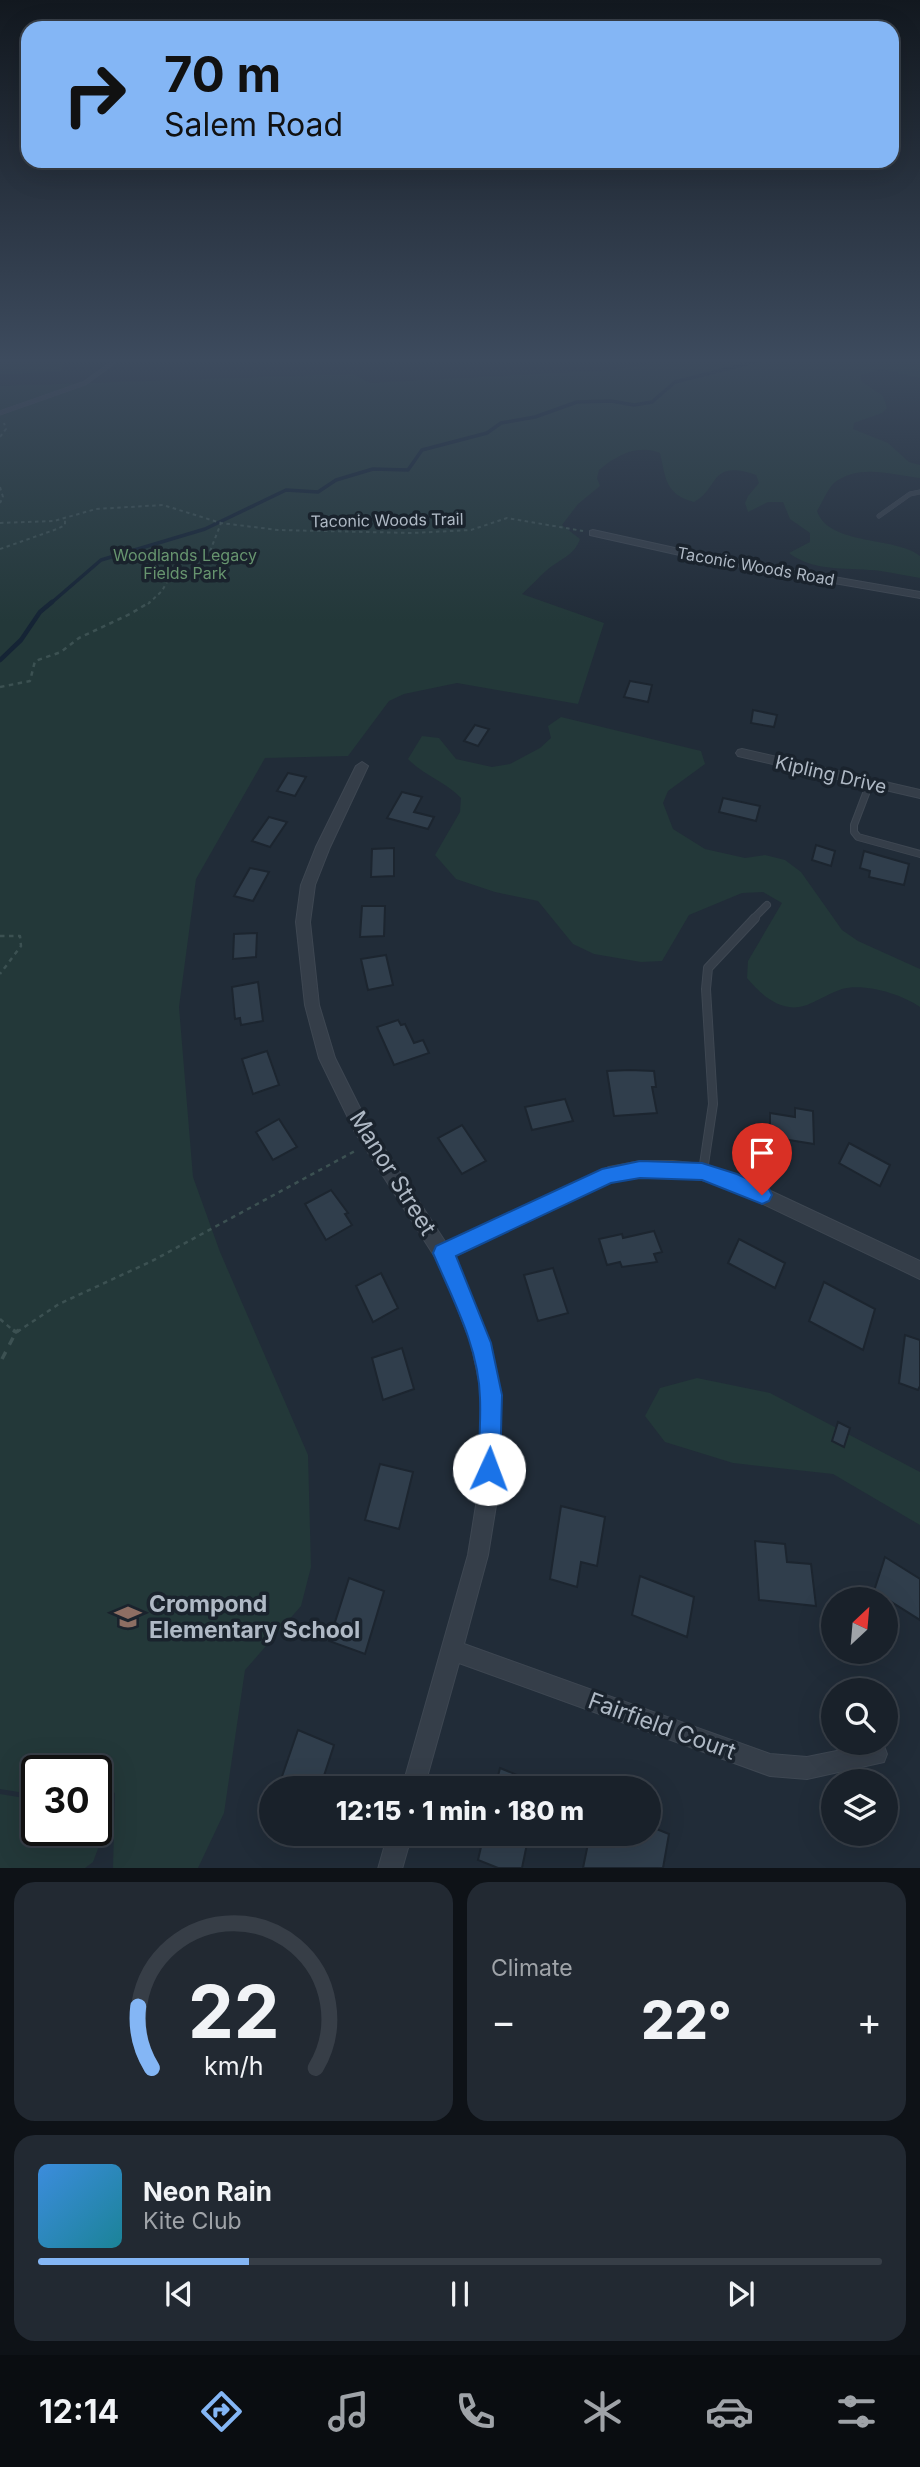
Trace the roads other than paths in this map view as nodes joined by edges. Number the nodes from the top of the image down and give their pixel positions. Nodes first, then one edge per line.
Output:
1 (920, 492) edge
2 (879, 516) dead end
3 (593, 533) road end
4 (920, 595) edge
5 (742, 753) dead end
6 (362, 766) dead end
7 (870, 783) junction
8 (920, 794) edge
9 (920, 854) edge
10 (767, 905) dead end
11 (702, 1172) junction
12 (443, 1253) junction
13 (920, 1270) edge
14 (452, 1650) junction
15 (871, 1755) edge
16 (416, 1776) edge
17 (396, 1846) edge
18 (390, 1868) edge

1 - 2 lane
3 - 4 street, Taconic Woods Road
5 - 7 street, Kipling Drive
6 - 12 street, Manor Street
7 - 8 street, Kipling Drive
7 - 9 lane
10 - 11 lane
11 - 12 street
11 - 13 street
12 - 14 street, Manor Street
14 - 15 street, Fairfield Court
14 - 16 street, Manor Street
17 - 18 street

